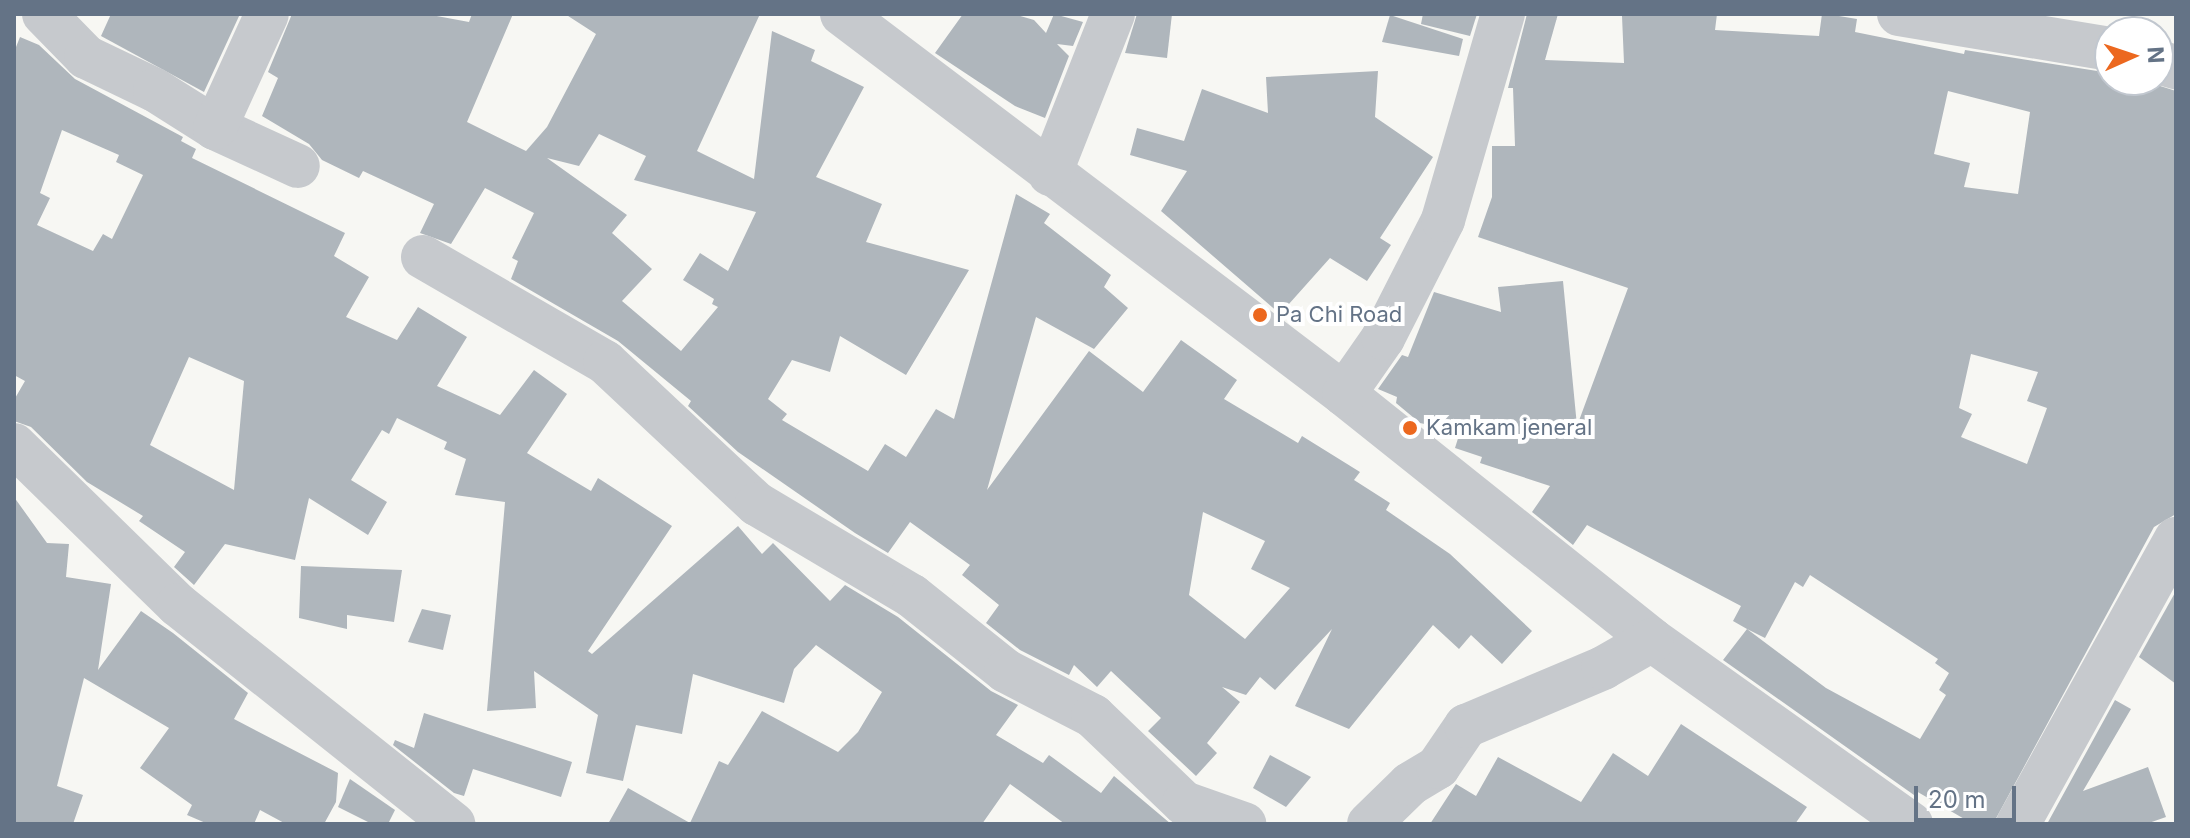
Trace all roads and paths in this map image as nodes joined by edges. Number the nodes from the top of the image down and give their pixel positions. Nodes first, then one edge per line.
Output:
1 (44, 14) edge
2 (267, 14) edge
3 (842, 14) edge
4 (1113, 14) edge
5 (1503, 14) edge
6 (1899, 14) edge
7 (2094, 46) edge
8 (215, 128) junction
9 (298, 166) dead end
10 (1050, 174) junction
11 (423, 257) dead end
12 (1344, 394) junction
13 (16, 450) edge
14 (2176, 539) edge
15 (1652, 640) junction
16 (453, 824) edge
17 (1244, 824) edge
18 (1369, 824) edge
19 (1911, 824) edge
20 (2018, 824) edge

1 - 8 street
2 - 8 street
3 - 10 street
4 - 10 street
5 - 12 street
6 - 7 street
8 - 9 street
10 - 12 street
11 - 17 street
12 - 15 street
13 - 16 street
14 - 20 street
15 - 18 street
15 - 19 street

